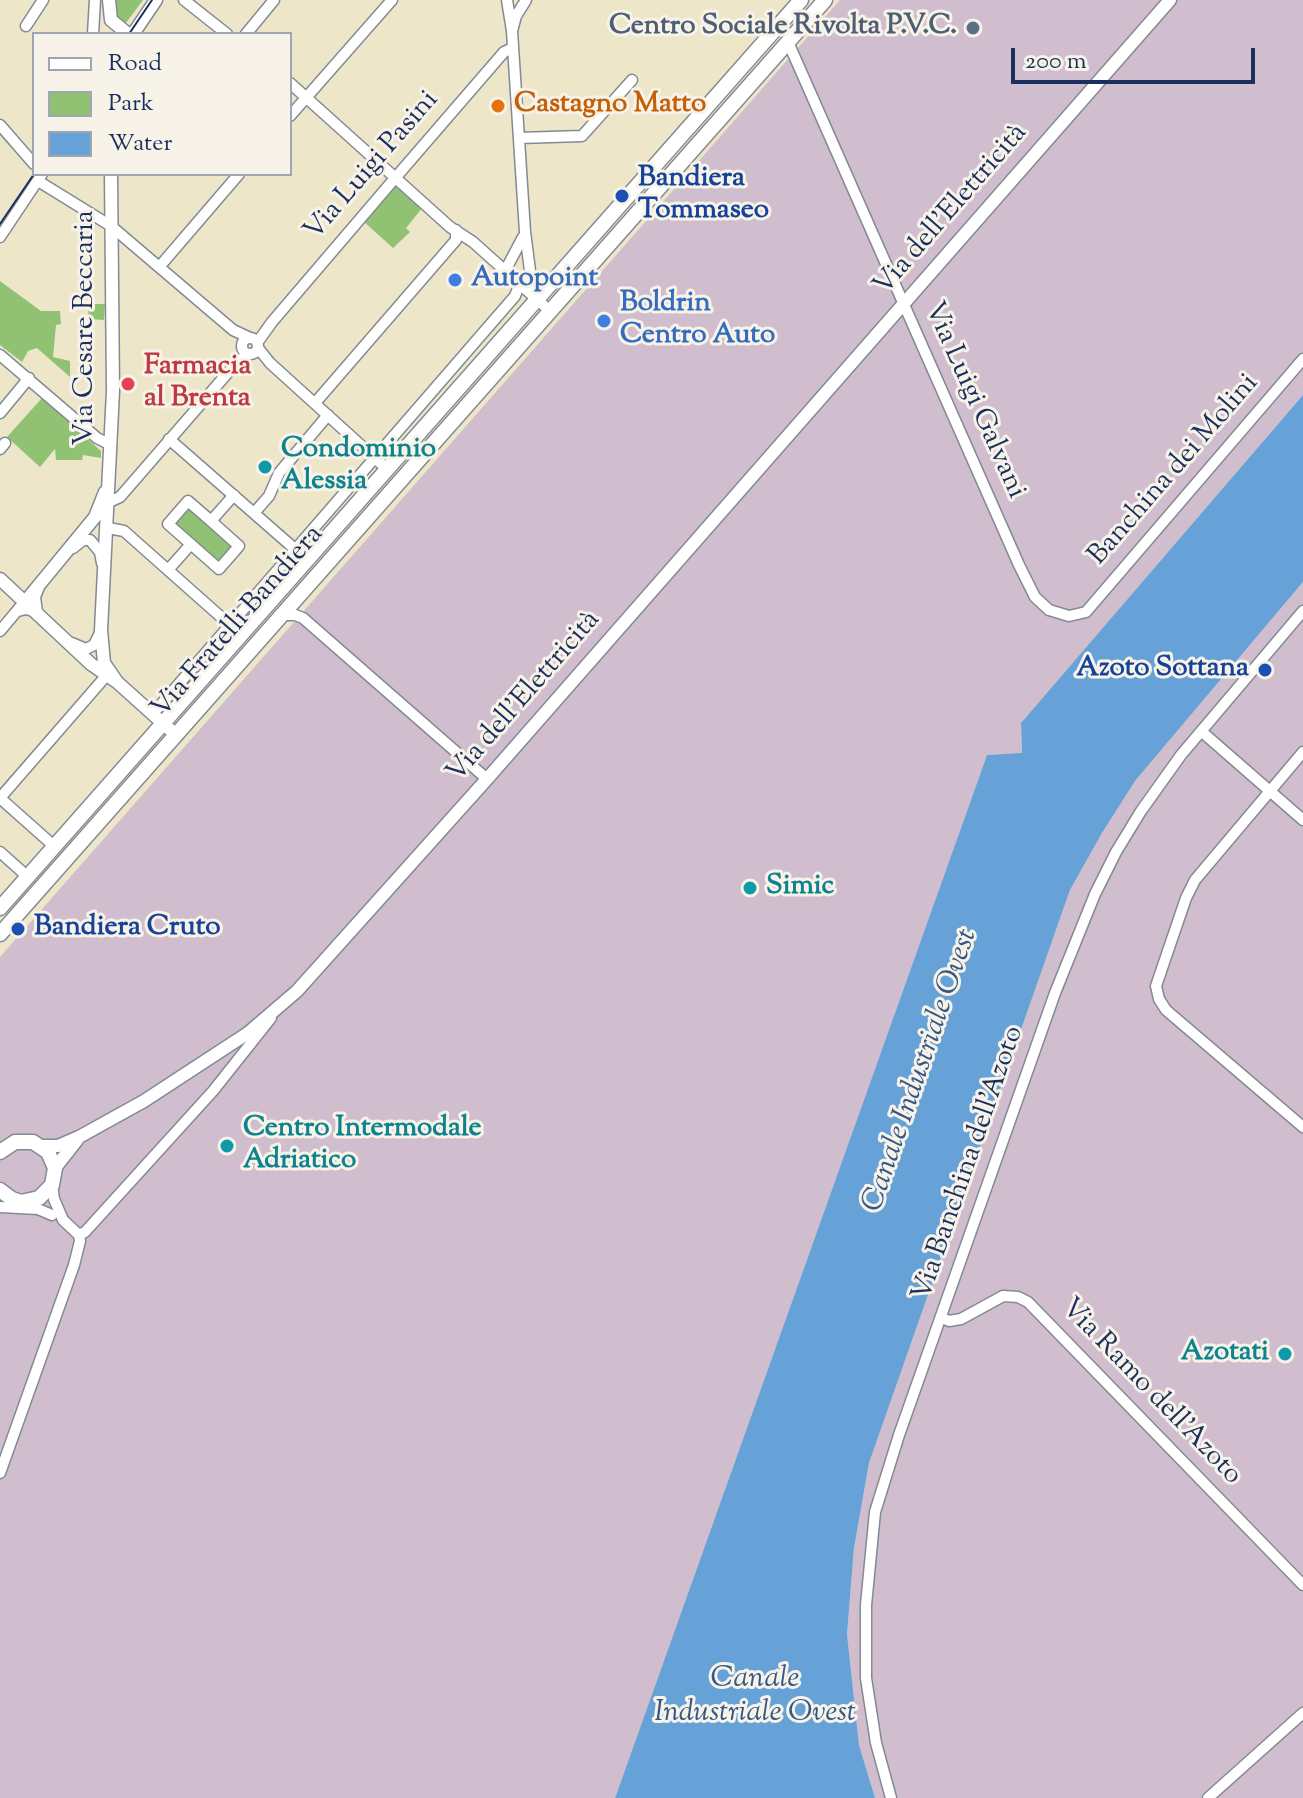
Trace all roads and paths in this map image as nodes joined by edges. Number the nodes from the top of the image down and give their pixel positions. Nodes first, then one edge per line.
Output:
1 (43, 0) edge
2 (95, 0) edge
3 (156, 0) edge
4 (184, 0) edge
5 (274, 0) edge
6 (392, 0) edge
7 (507, 0) edge
8 (526, 0) edge
9 (801, 0) edge
10 (825, 0) edge
11 (1171, 1) edge
12 (109, 6) edge
13 (26, 26) dead end
14 (512, 31) junction
15 (93, 32) edge
16 (108, 32) edge
17 (128, 32) edge
18 (132, 32) edge
19 (224, 32) edge
20 (248, 32) edge
21 (788, 42) junction
22 (513, 48) junction
23 (632, 80) dead end
24 (292, 85) edge
25 (307, 96) junction
26 (292, 114) edge
27 (0, 125) edge
28 (519, 138) junction
29 (32, 162) edge
30 (111, 176) edge
31 (237, 176) edge
32 (40, 177) edge
33 (396, 177) junction
34 (111, 226) junction
35 (456, 235) junction
36 (0, 237) edge
37 (524, 250) junction
38 (160, 266) junction
39 (505, 271) junction
40 (525, 282) junction
41 (536, 298) junction
42 (903, 303) junction
43 (550, 311) junction
44 (251, 346) junction
45 (0, 355) edge
46 (1303, 359) edge
47 (29, 378) junction
48 (315, 403) junction
49 (0, 413) edge
50 (328, 415) junction
51 (169, 439) junction
52 (111, 445) junction
53 (382, 464) junction
54 (109, 481) junction
55 (234, 495) junction
56 (109, 502) junction
57 (254, 513) junction
58 (211, 521) junction
59 (108, 528) junction
60 (191, 544) junction
61 (296, 550) junction
62 (68, 552) junction
63 (103, 565) junction
64 (168, 570) junction
65 (0, 579) edge
66 (39, 586) junction
67 (22, 606) junction
68 (1303, 611) edge
69 (37, 612) junction
70 (1083, 613) joint
71 (279, 615) junction
72 (230, 625) junction
73 (101, 630) junction
74 (0, 631) edge
75 (70, 642) junction
76 (111, 679) junction
77 (158, 708) dead end
78 (163, 723) junction
79 (1201, 731) junction
80 (176, 735) junction
81 (1303, 752) edge
82 (487, 779) junction
83 (1270, 791) junction
84 (0, 798) edge
85 (1303, 820) edge
86 (54, 846) junction
87 (0, 852) edge
88 (28, 877) junction
89 (0, 908) edge
90 (0, 934) edge
91 (280, 1007) junction
92 (1303, 1127) edge
93 (79, 1137) junction
94 (0, 1138) edge
95 (15, 1142) junction
96 (41, 1146) junction
97 (0, 1152) edge
98 (55, 1168) junction
99 (52, 1185) junction
100 (0, 1190) edge
101 (30, 1201) junction
102 (4, 1203) edge
103 (52, 1215) junction
104 (63, 1220) junction
105 (79, 1235) junction
106 (942, 1318) junction
107 (0, 1473) edge
108 (1303, 1585) edge
109 (1303, 1713) edge
110 (891, 1798) edge
111 (1208, 1798) edge

1 - 13 street
2 - 15 street
3 - 18 street
4 - 19 street
5 - 20 street
6 - 25 street
7 - 14 street
8 - 14 street
9 - 41 main road, Via Fratelli Bandiera
10 - 21 main road, Via Fratelli Bandiera
11 - 42 street, Via dell'Elettricità
12 - 16 street
12 - 17 street
14 - 22 street
21 - 42 street, Via Luigi Galvani
21 - 43 main road, Via Fratelli Bandiera
22 - 28 street
22 - 33 street, Via Luigi Pasini
23 - 28 street
24 - 25 street
25 - 26 street
25 - 33 street
27 - 29 street
28 - 37 street
30 - 34 street, Via Cesare Beccaria
31 - 38 street
32 - 34 street
32 - 36 street
33 - 35 street
33 - 44 street, Via Luigi Pasini
34 - 38 street
34 - 52 street, Via Cesare Beccaria
35 - 39 street
35 - 48 street
37 - 39 street
37 - 40 street
38 - 44 street
39 - 40 street
40 - 41 street
40 - 53 street, Via Fratelli Bandiera
41 - 43 street
41 - 53 main road, Via Fratelli Bandiera
42 - 70 street, Via Luigi Galvani
42 - 82 street, Via dell'Elettricità
43 - 71 main road, Via Fratelli Bandiera
44 - 48 street
44 - 51 street, Via Luigi Pasini
45 - 47 street
46 - 70 street, Banchina dei Molini
47 - 49 street
47 - 52 street
48 - 50 street
50 - 53 street
50 - 57 street
51 - 55 street
51 - 56 street, Via Luigi Pasini
52 - 54 street, Via Cesare Beccaria
53 - 61 street, Via Fratelli Bandiera
53 - 78 main road, Via Fratelli Bandiera
54 - 56 street, Via Cesare Beccaria
54 - 62 street, Via Cesare Beccaria
55 - 57 street
55 - 58 street
56 - 59 street, Via Cesare Beccaria
57 - 61 street
58 - 60 street
58 - 60 street
59 - 63 street, Via Cesare Beccaria
59 - 64 street
60 - 64 street
61 - 72 street, Via Fratelli Bandiera
62 - 63 street
62 - 66 street, Via Cesare Beccaria
63 - 73 street, Via Cesare Beccaria
64 - 72 street
65 - 67 street
66 - 67 street, Via Cesare Beccaria
66 - 69 street
67 - 69 street
67 - 74 street
68 - 79 street, Via Banchina dell'Azoto
69 - 75 street
71 - 80 main road, Via Fratelli Bandiera
71 - 82 street
72 - 77 street, Via Fratelli Bandiera
73 - 75 street
73 - 76 street, Via Cesare Beccaria
75 - 76 street
76 - 78 street
76 - 84 street
78 - 80 street
78 - 86 main road, Via Fratelli Bandiera
79 - 83 street
79 - 106 street, Via Banchina dell'Azoto
80 - 90 main road, Via Fratelli Bandiera
81 - 83 street
82 - 91 street, Via dell'Elettricità
83 - 85 street
83 - 92 street
84 - 86 street
86 - 88 main road, Via Fratelli Bandiera
87 - 88 street
88 - 89 main road, Via Fratelli Bandiera
91 - 93 street
91 - 105 street, Via dell'Elettricità
93 - 96 street
93 - 98 street
94 - 95 main road
95 - 96 main road
95 - 97 main road
96 - 98 main road
98 - 99 main road
99 - 101 main road
99 - 104 street
100 - 102 main road
101 - 102 main road
101 - 103 street
102 - 103 street
103 - 104 street
104 - 105 street
105 - 107 street
106 - 108 street, Via Ramo dell'Azoto
106 - 110 street, Via Banchina dell'Azoto
109 - 111 street

